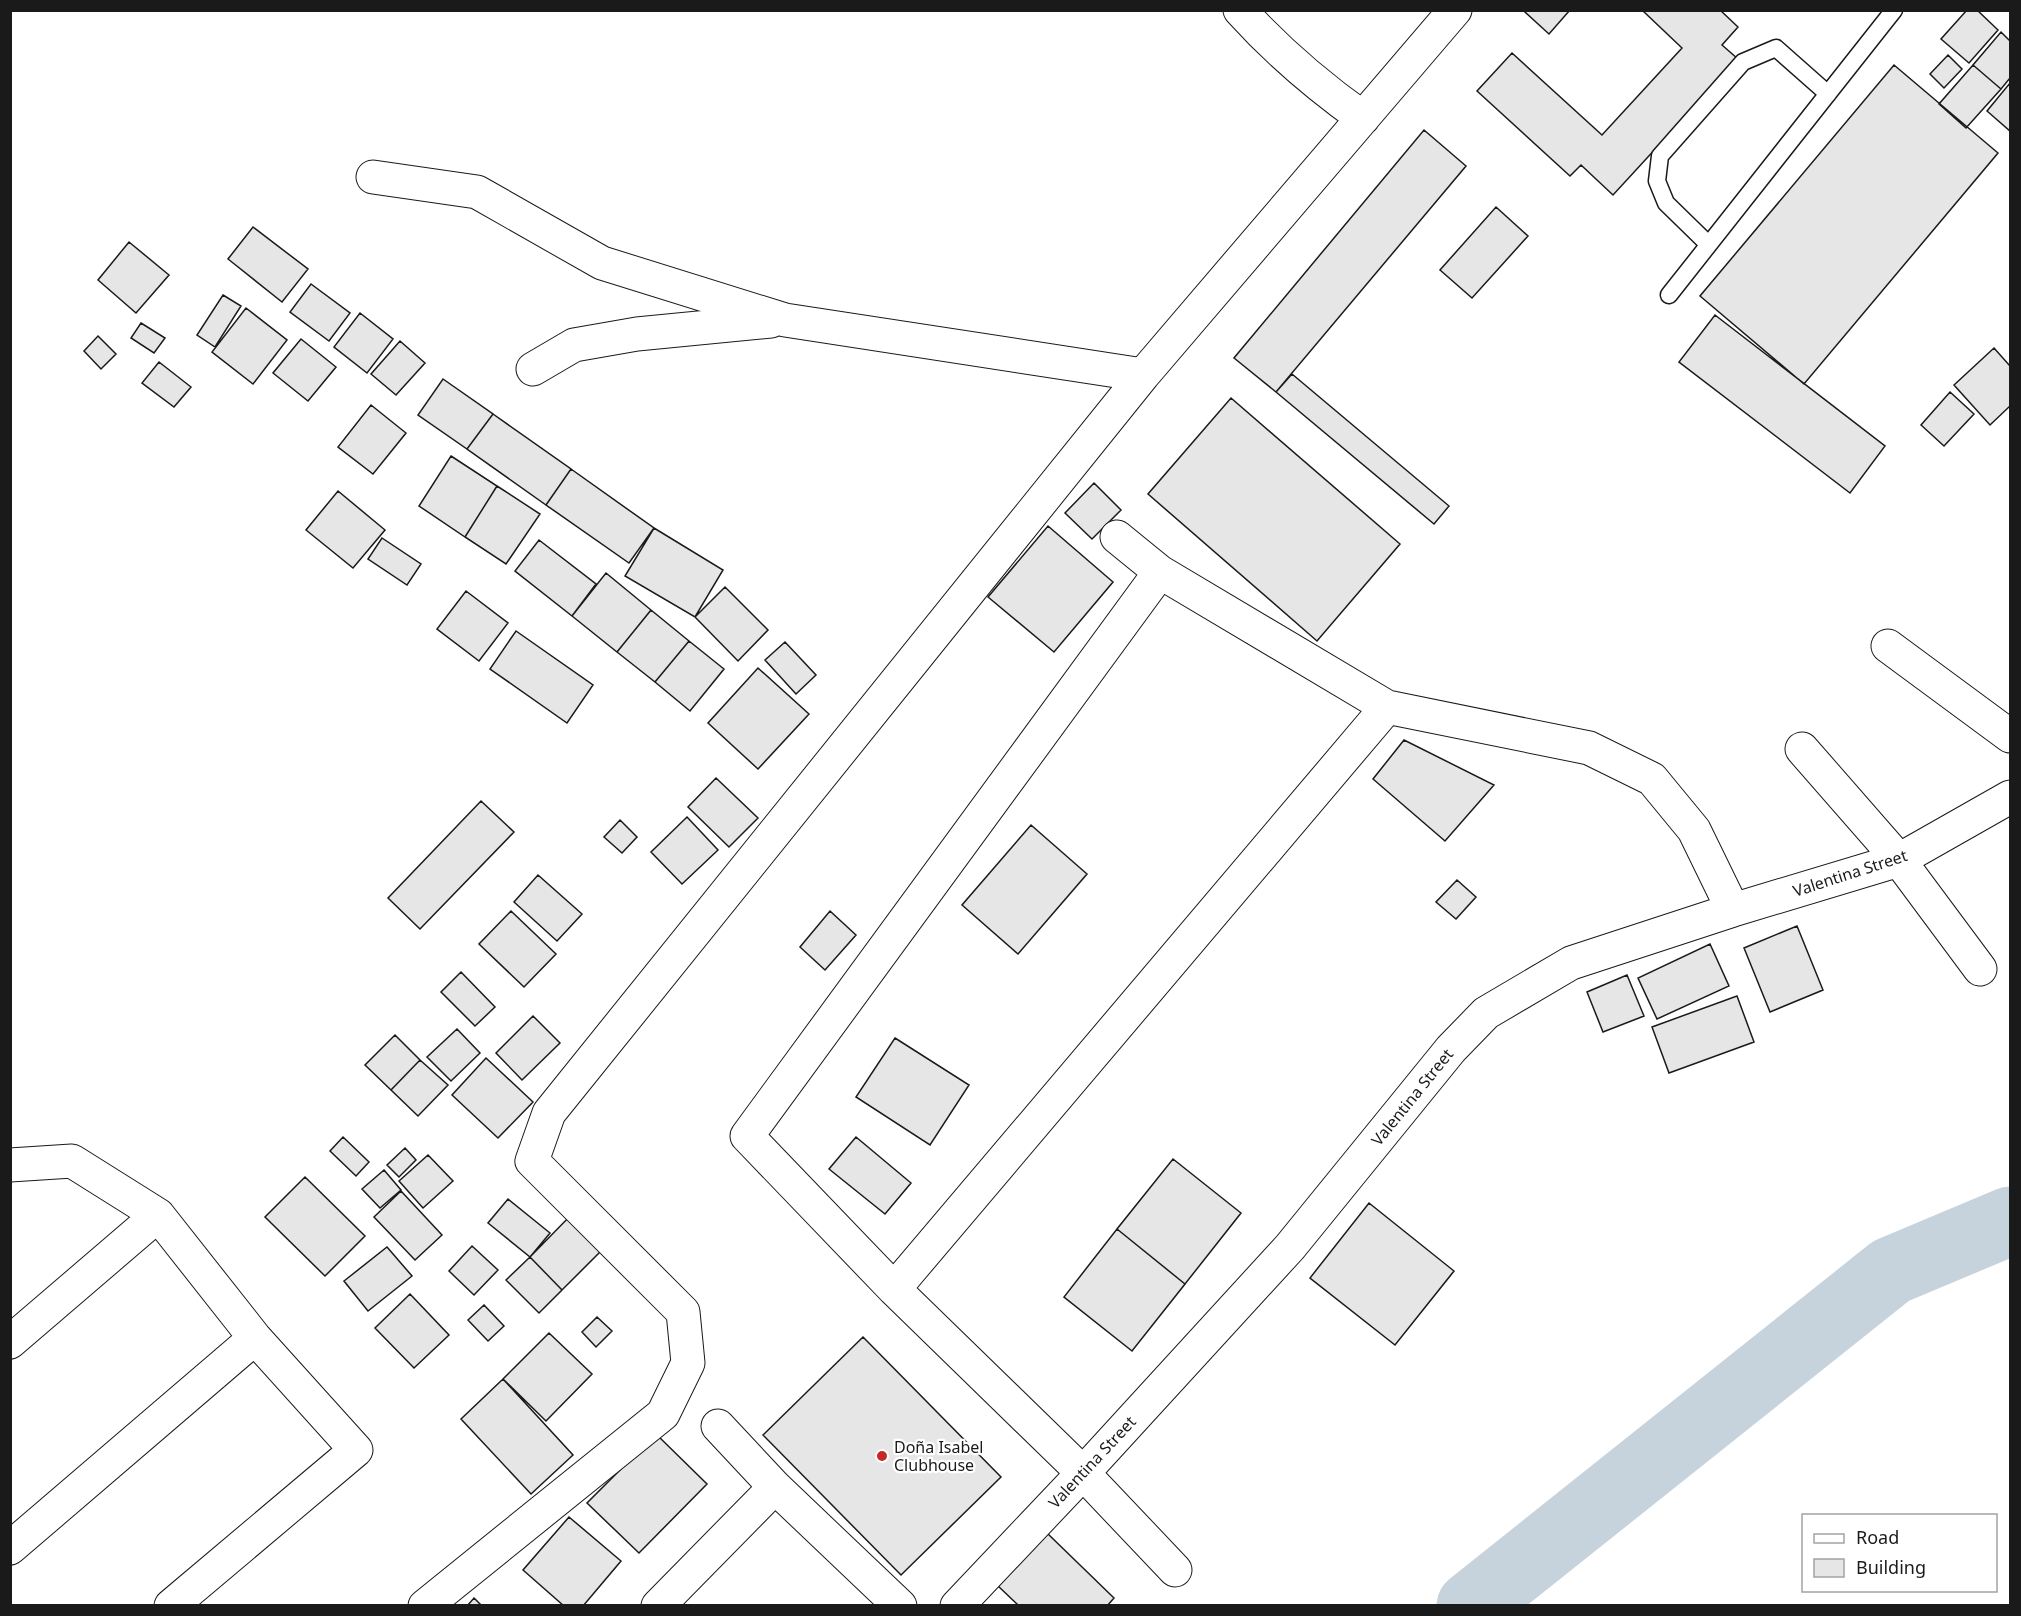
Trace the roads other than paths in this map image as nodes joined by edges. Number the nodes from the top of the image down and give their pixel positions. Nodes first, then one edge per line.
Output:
1 (1240, 10) edge
2 (1455, 10) edge
3 (1894, 10) edge
4 (1828, 94) junction
5 (1363, 118) junction
6 (373, 177) dead end
7 (1708, 244) junction
8 (1668, 295) dead end
9 (784, 320) junction
10 (533, 369) dead end
11 (1143, 375) junction
12 (1117, 537) dead end
13 (1160, 572) junction
14 (1888, 646) dead end
15 (1387, 707) junction
16 (2010, 736) edge
17 (1802, 749) dead end
18 (2010, 797) edge
19 (1899, 860) junction
20 (1733, 910) junction
21 (1980, 969) dead end
22 (10, 1165) edge
23 (158, 1215) junction
24 (894, 1289) junction
25 (255, 1338) junction
26 (10, 1342) edge
27 (718, 1426) dead end
28 (1083, 1473) junction
29 (775, 1487) junction
30 (10, 1548) edge
31 (1174, 1570) dead end
32 (171, 1605) edge
33 (425, 1605) edge
34 (658, 1605) edge
35 (900, 1605) edge
36 (957, 1605) edge

1 - 5 street
2 - 5 street
3 - 4 lane
4 - 7 lane
4 - 7 lane
5 - 11 street
6 - 9 street
7 - 8 lane
9 - 10 street
9 - 11 street
11 - 33 street
12 - 13 street
13 - 15 street
13 - 24 street
14 - 16 street
15 - 20 street
15 - 24 street
17 - 19 street
18 - 19 street, Valentina Street
19 - 20 street, Valentina Street
19 - 21 street
20 - 28 street, Valentina Street
22 - 23 street
23 - 25 street
23 - 26 street
24 - 28 street
25 - 30 street
25 - 32 street
27 - 29 street
28 - 31 street
28 - 36 street, Valentina Street
29 - 34 street
29 - 35 street

